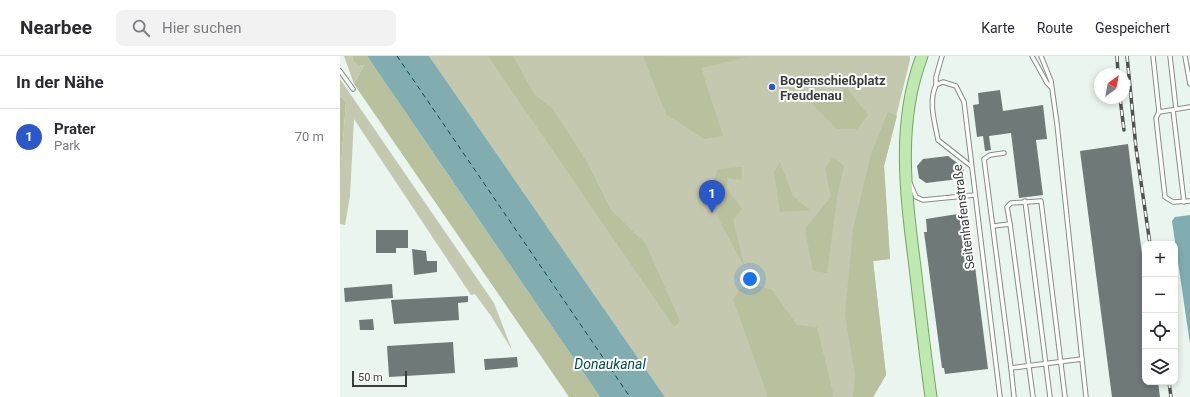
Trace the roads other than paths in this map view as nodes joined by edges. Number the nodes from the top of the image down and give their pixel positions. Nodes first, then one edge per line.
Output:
1 (922, 56) edge
2 (942, 56) edge
3 (1032, 56) edge
4 (1041, 56) edge
5 (1153, 56) edge
6 (1170, 56) edge
7 (1185, 56) edge
8 (340, 71) edge
9 (1190, 84) edge
10 (936, 85) junction
11 (1051, 87) junction
12 (353, 89) dead end
13 (1190, 108) edge
14 (1174, 110) junction
15 (1190, 111) edge
16 (1159, 112) junction
17 (905, 138) junction
18 (1004, 153) dead end
19 (971, 166) junction
20 (975, 194) junction
21 (1190, 200) edge
22 (1025, 201) junction
23 (1184, 202) junction
24 (1010, 224) junction
25 (993, 226) junction
26 (1082, 359) junction
27 (1061, 363) junction
28 (1046, 364) junction
29 (1029, 366) junction
30 (1011, 368) junction
31 (931, 397) edge
32 (1000, 397) edge
33 (1014, 397) edge
34 (1033, 397) edge
35 (1050, 397) edge
36 (1065, 397) edge
37 (1086, 397) edge

1 - 17 main road
2 - 10 lane
3 - 11 lane
4 - 11 lane
5 - 16 lane
6 - 14 lane
7 - 9 lane
8 - 12 lane
10 - 19 lane
10 - 19 lane, Seitenhafenstraße
11 - 26 lane
13 - 14 lane
13 - 15 lane
14 - 16 lane
14 - 23 lane
16 - 23 lane
17 - 20 lane
17 - 31 main road
18 - 25 lane
19 - 20 lane, Seitenhafenstraße
20 - 32 lane, Seitenhafenstraße
21 - 23 lane
22 - 24 lane
22 - 27 lane
22 - 28 lane
24 - 25 lane
24 - 29 lane
25 - 30 lane
26 - 27 lane
26 - 37 lane
27 - 28 lane
27 - 36 lane
28 - 29 lane
28 - 35 lane
29 - 30 lane
29 - 34 lane
30 - 33 lane

